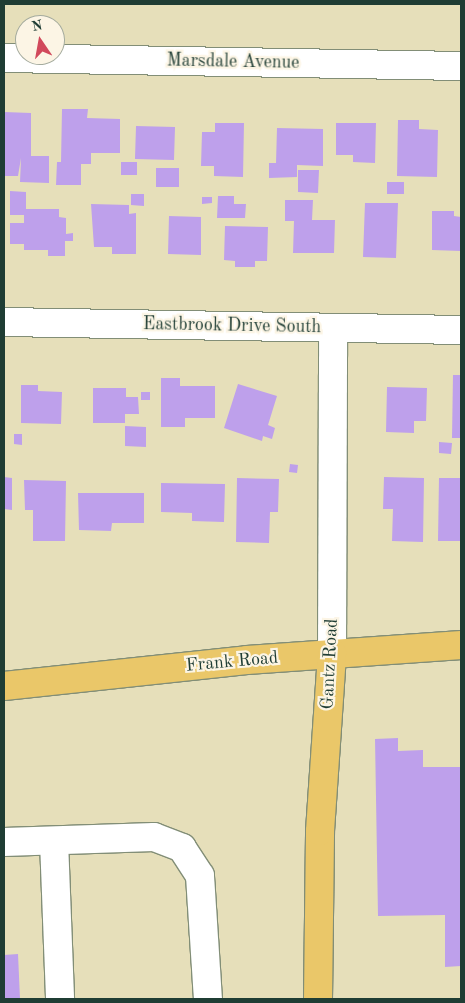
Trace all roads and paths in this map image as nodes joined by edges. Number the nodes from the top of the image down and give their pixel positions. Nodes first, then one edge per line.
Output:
1 (4, 58) edge
2 (461, 66) edge
3 (4, 322) edge
4 (333, 328) junction
5 (461, 330) edge
6 (461, 645) edge
7 (332, 653) junction
8 (4, 686) edge
9 (54, 841) junction
10 (4, 842) edge
11 (60, 999) edge
12 (208, 999) edge
13 (318, 999) edge

1 - 2 street, Marsdale Avenue
3 - 4 street, Eastbrook Drive South
4 - 5 street, Eastbrook Drive South
4 - 7 street, Gantz Road
6 - 7 main road, Frank Road
7 - 8 main road, Frank Road
7 - 13 main road, Gantz Road
9 - 10 street
9 - 11 street
9 - 12 street

